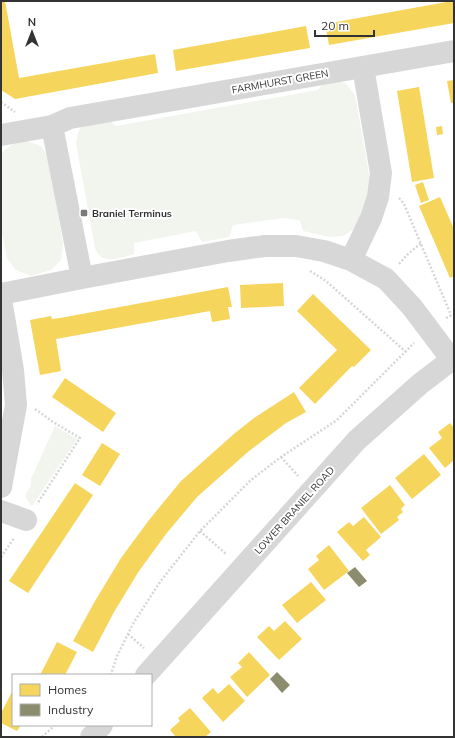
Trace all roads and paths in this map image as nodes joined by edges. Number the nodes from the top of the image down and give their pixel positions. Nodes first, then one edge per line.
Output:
1 (454, 51) edge
2 (363, 67) junction
3 (52, 126) junction
4 (1, 135) edge
5 (381, 173) junction
6 (421, 244) junction
7 (351, 260) junction
8 (308, 270) dead end
9 (82, 278) junction
10 (386, 279) junction
11 (1, 294) edge
12 (1, 298) edge
13 (451, 315) dead end
14 (428, 328) junction
15 (406, 352) junction
16 (453, 359) edge
17 (16, 405) junction
18 (1, 486) edge
19 (1, 511) edge
20 (26, 520) junction
21 (200, 531) junction
22 (1, 557) edge
23 (242, 568) junction
24 (111, 674) edge
25 (147, 674) edge
26 (54, 726) edge
27 (101, 726) edge
28 (42, 737) edge
29 (91, 737) edge

1 - 2 street, FARMHURST GREEN
2 - 3 street, FARMHURST GREEN
2 - 5 street
3 - 4 street, FARMHURST GREEN
3 - 9 street
5 - 6 path
5 - 7 street
6 - 10 path
6 - 13 path
7 - 9 street
7 - 10 street
8 - 15 path
9 - 11 street
10 - 14 street
12 - 17 street
14 - 15 path
14 - 16 street
15 - 21 path
16 - 23 street, LOWER BRANIEL ROAD
17 - 18 street
17 - 20 path
19 - 20 street
20 - 22 path
21 - 23 path
21 - 24 path
23 - 25 street, LOWER BRANIEL ROAD
26 - 28 path
27 - 29 street

